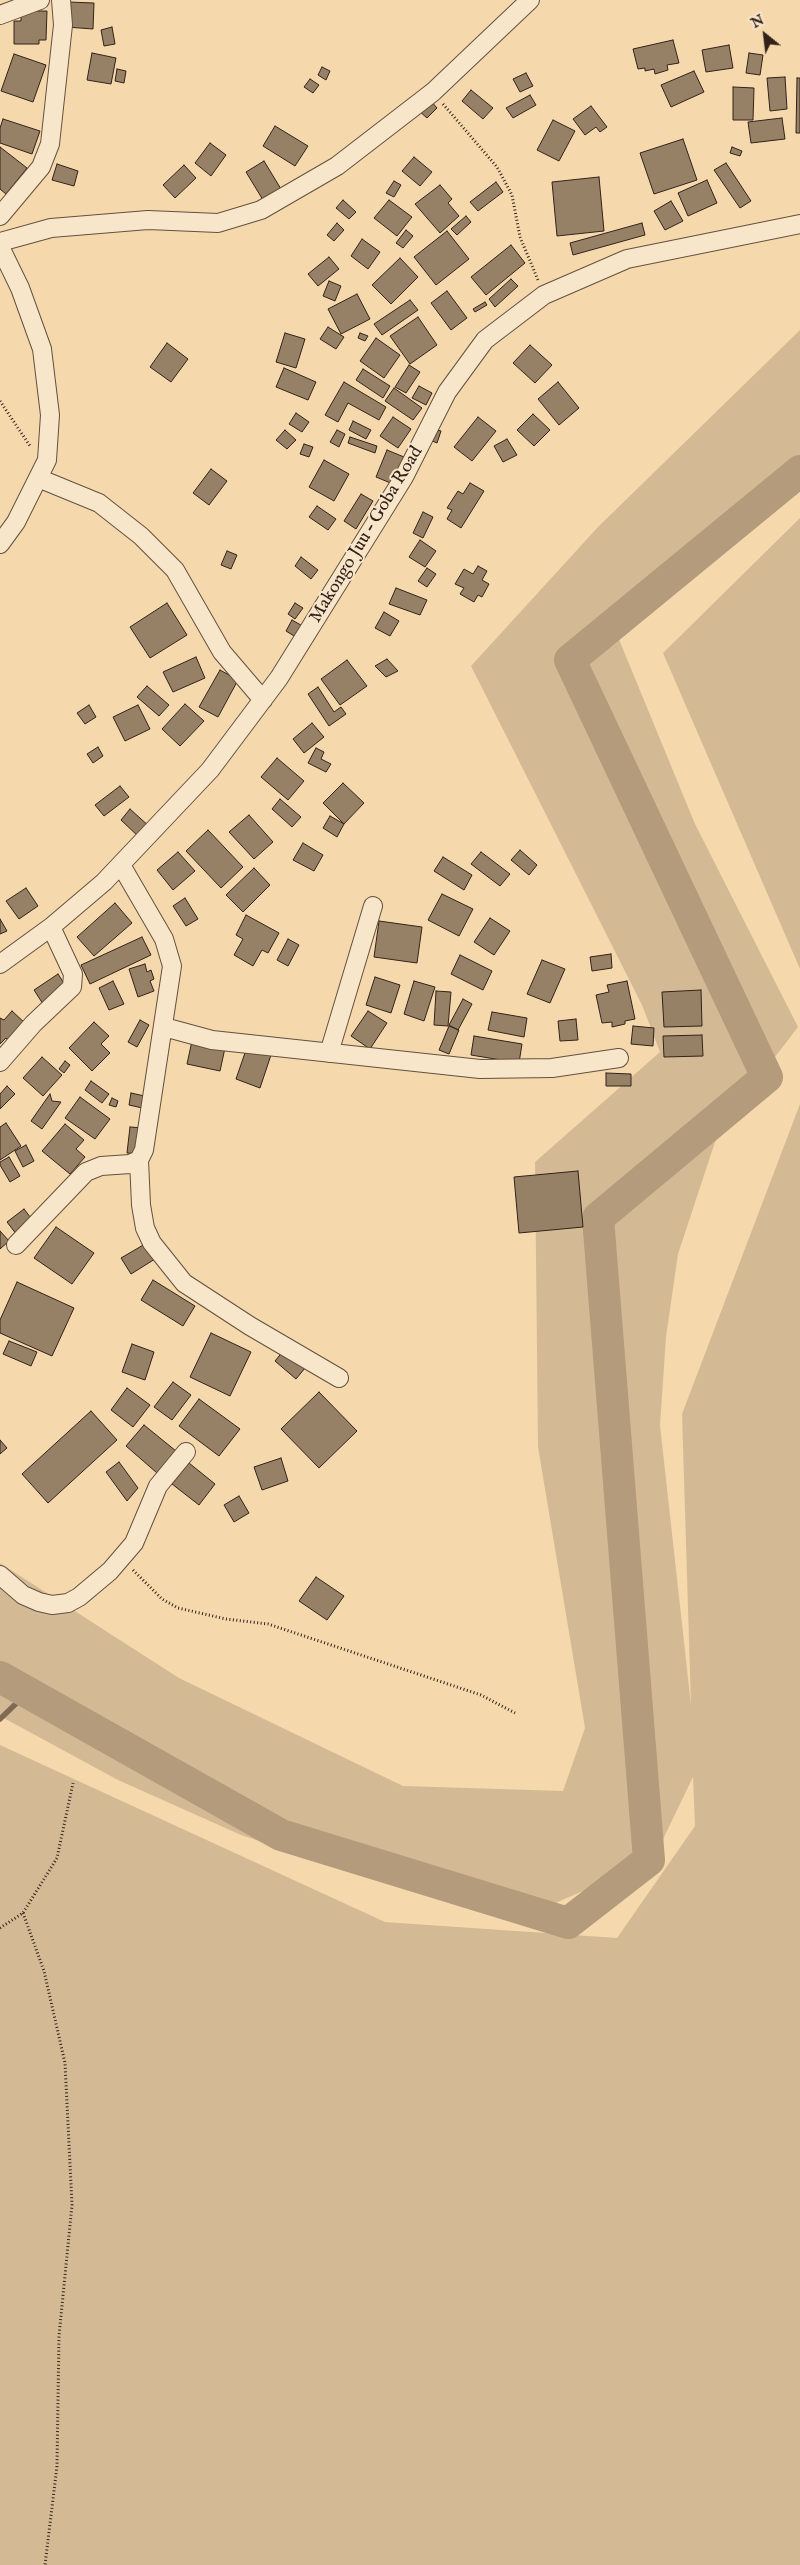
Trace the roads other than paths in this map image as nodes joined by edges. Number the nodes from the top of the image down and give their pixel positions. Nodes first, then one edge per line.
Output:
1 (40, 0) edge
2 (61, 0) edge
3 (530, 0) edge
4 (0, 15) edge
5 (0, 216) edge
6 (800, 224) edge
7 (0, 242) edge
8 (0, 247) edge
9 (41, 472) junction
10 (0, 544) edge
11 (263, 700) junction
12 (121, 866) junction
13 (373, 906) dead end
14 (51, 928) junction
15 (0, 964) edge
16 (164, 1027) junction
17 (329, 1053) junction
18 (619, 1058) dead end
19 (0, 1062) edge
20 (139, 1160) junction
21 (16, 1245) dead end
22 (339, 1378) dead end
23 (186, 1452) dead end
24 (0, 1576) edge

1 - 4 street
2 - 5 street
3 - 7 street
6 - 11 street, Makongo Juu – Goba Road
8 - 9 street
9 - 10 street
9 - 11 street
11 - 12 street, Makongo Juu – Goba Road
12 - 14 street, Makongo Juu – Goba Road
12 - 16 street
13 - 17 street
14 - 15 street, Makongo Juu – Goba Road
14 - 19 street
16 - 17 street
16 - 20 street
17 - 18 street
20 - 21 street
20 - 22 street
23 - 24 street

